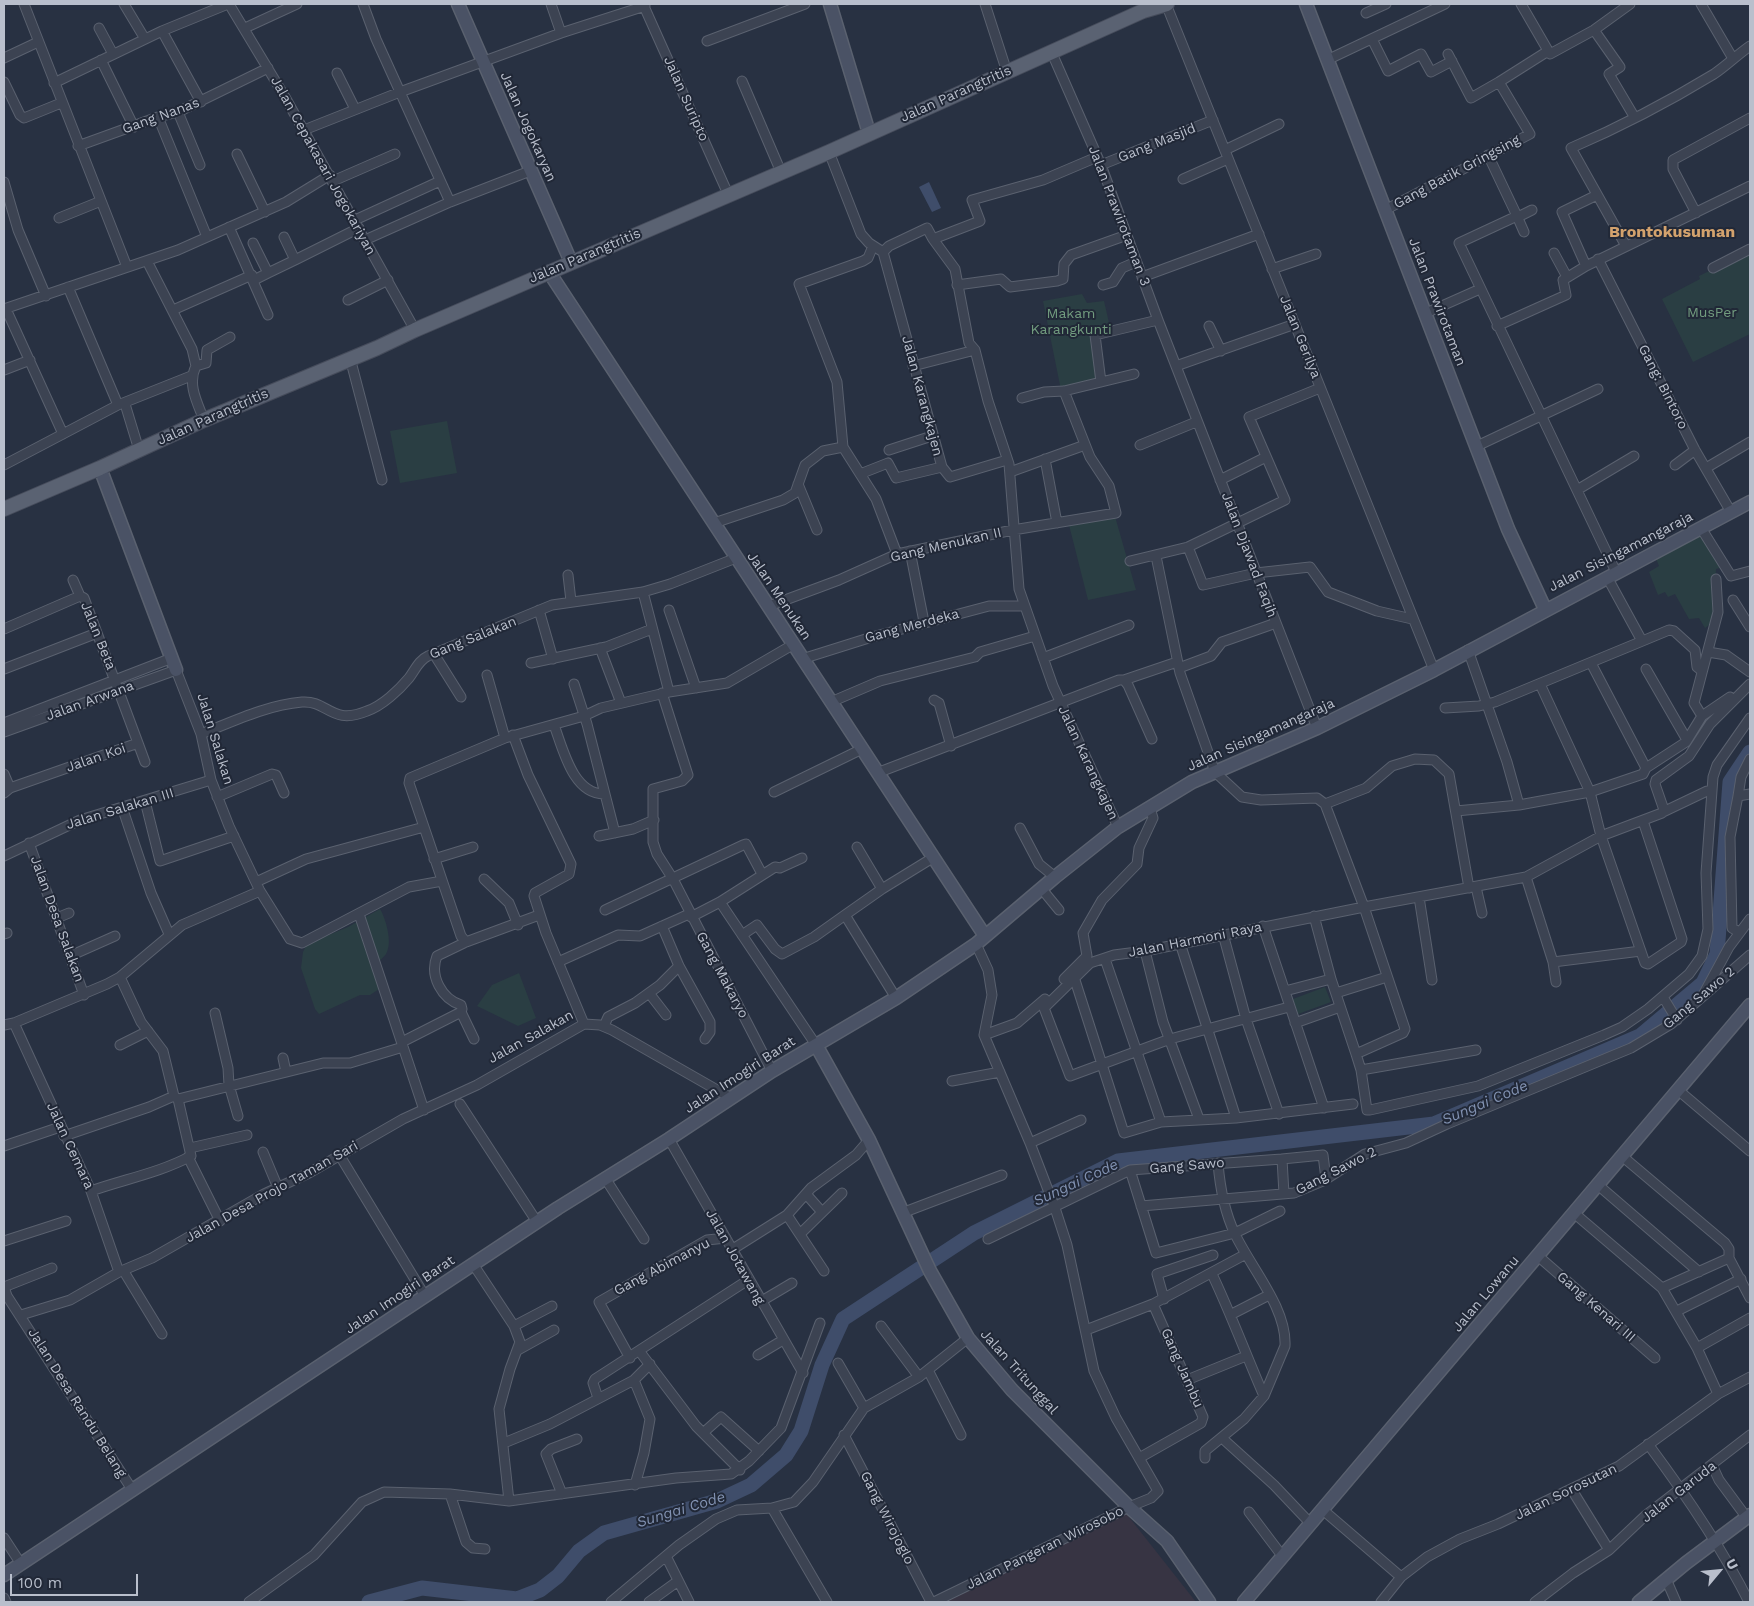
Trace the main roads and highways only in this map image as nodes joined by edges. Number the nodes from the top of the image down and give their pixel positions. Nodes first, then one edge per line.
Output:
1 (458, 4) edge
2 (830, 4) edge
3 (1166, 4) edge
4 (1306, 4) edge
5 (1142, 7) edge
6 (869, 133) junction
7 (571, 262) junction
8 (549, 272) junction
9 (100, 468) junction
10 (1750, 502) edge
11 (4, 509) edge
12 (1545, 609) junction
13 (174, 664) road end
14 (981, 940) junction
15 (1750, 1005) edge
16 (816, 1045) junction
17 (1749, 1517) edge
18 (4, 1575) edge
19 (1209, 1602) edge
20 (1244, 1602) edge
21 (1639, 1602) edge

1 - 7 main road, Jalan Jogokaryan
2 - 6 main road
3 - 5 main road, Jalan Parangtritis
4 - 12 main road, Jalan Prawirotaman
5 - 6 main road, Jalan Parangtritis
6 - 7 main road, Jalan Parangtritis
7 - 8 main road, Jalan Parangtritis
8 - 9 main road, Jalan Parangtritis
8 - 14 main road, Jalan Menukan
9 - 11 main road, Jalan Parangtritis
9 - 13 main road, Jalan Salakan
10 - 12 main road, Jalan Sisingamangaraja
12 - 14 main road, Jalan Sisingamangaraja
14 - 16 main road, Jalan Sisingamangaraja
15 - 20 main road, Jalan Lowanu
16 - 18 main road, Jalan Imogiri Barat
16 - 19 main road, Jalan Tritunggal
17 - 21 main road

